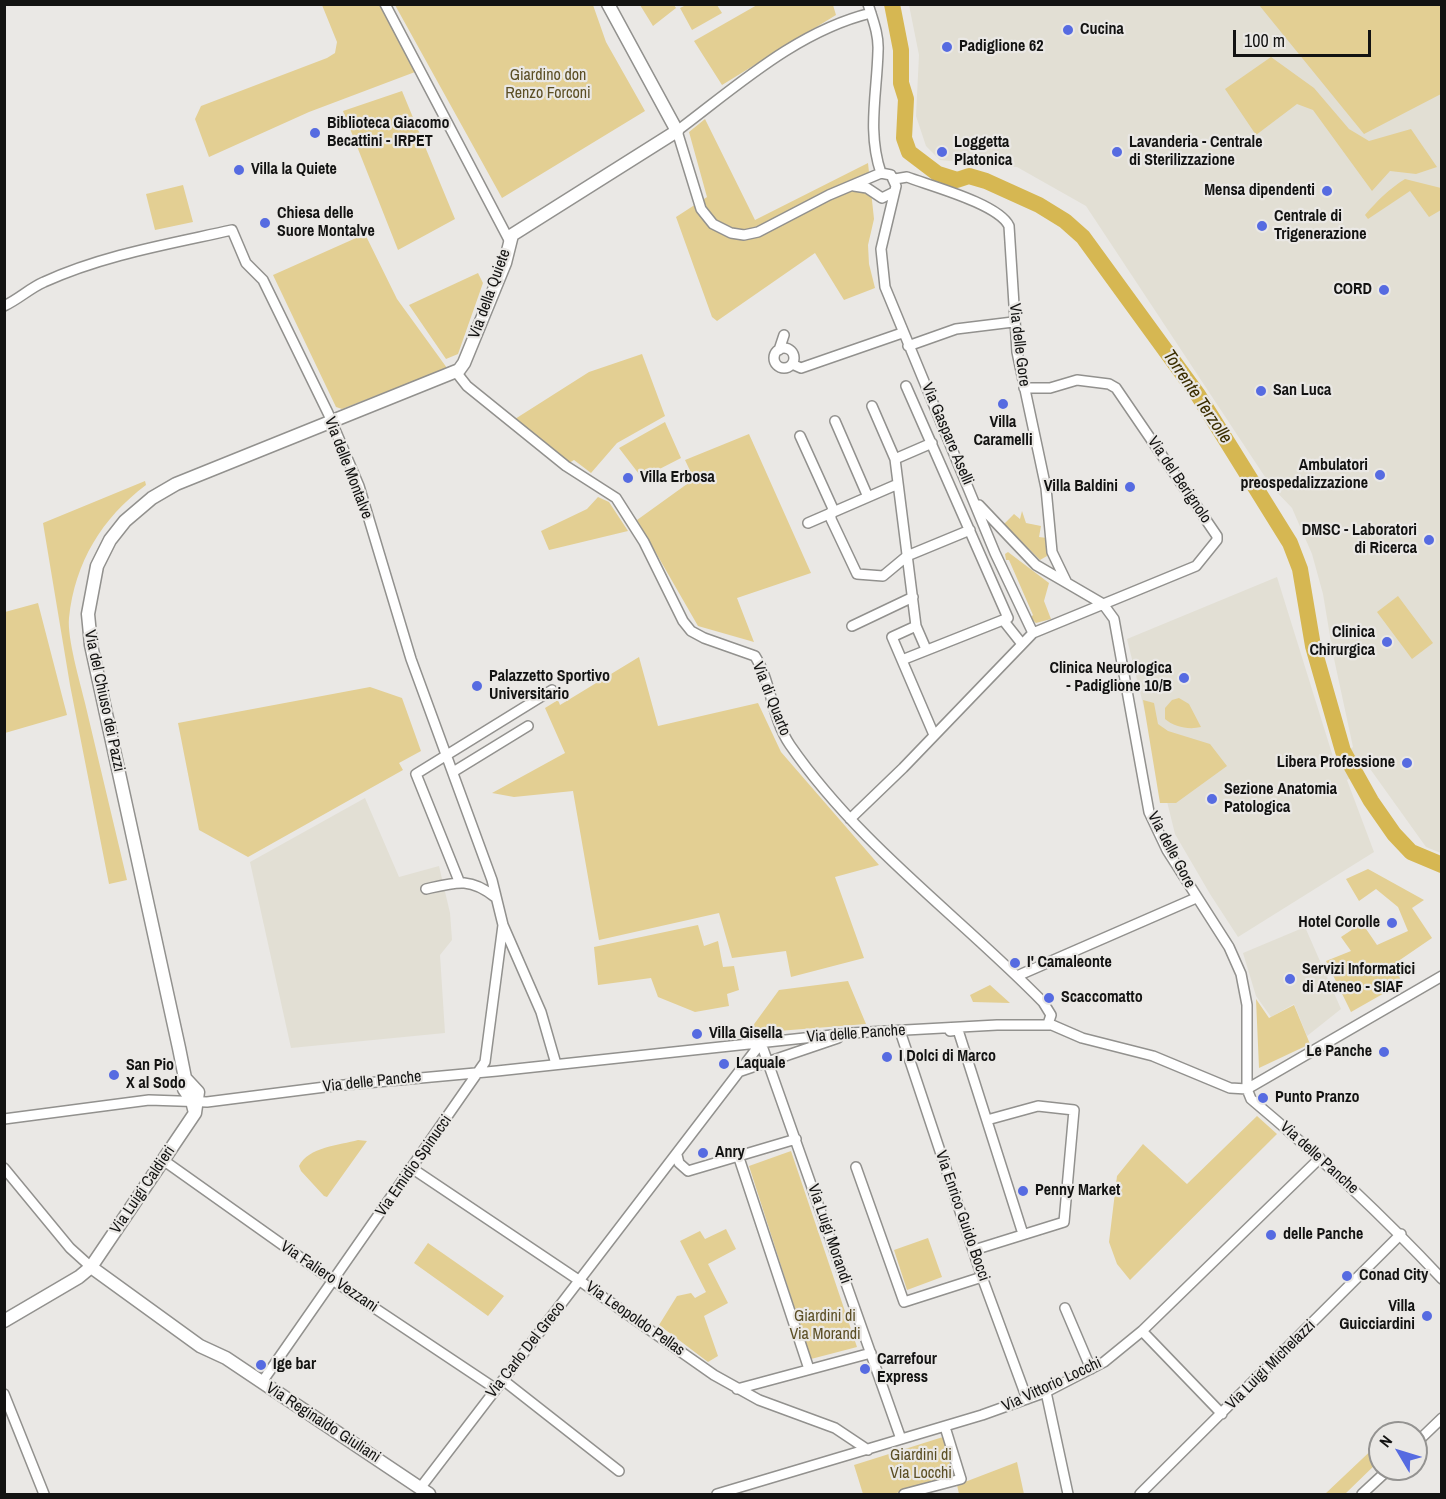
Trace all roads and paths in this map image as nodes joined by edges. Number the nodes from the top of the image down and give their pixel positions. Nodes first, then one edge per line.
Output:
1 (385, 4) edge
2 (608, 4) edge
3 (870, 9) edge
4 (677, 131) junction
5 (878, 174) junction
6 (895, 179) junction
7 (852, 186) junction
8 (894, 192) junction
9 (875, 194) junction
10 (884, 230) junction
11 (509, 240) junction
12 (4, 306) edge
13 (1013, 322) junction
14 (903, 333) junction
15 (784, 335) dead end
16 (908, 346) junction
17 (779, 350) junction
18 (792, 364) junction
19 (456, 372) junction
20 (906, 387) dead end
21 (1024, 388) junction
22 (872, 406) dead end
23 (835, 421) dead end
24 (330, 422) junction
25 (800, 436) dead end
26 (932, 443) junction
27 (895, 459) junction
28 (898, 484) junction
29 (868, 496) junction
30 (975, 501) junction
31 (833, 512) junction
32 (808, 523) dead end
33 (970, 530) junction
34 (1011, 540) junction
35 (995, 553) junction
36 (907, 556) junction
37 (1070, 586) junction
38 (913, 597) junction
39 (1103, 604) junction
40 (1075, 614) junction
41 (1003, 620) junction
42 (852, 626) dead end
43 (916, 626) junction
44 (1033, 633) junction
45 (1022, 644) junction
46 (926, 649) junction
47 (902, 660) junction
48 (552, 690) dead end
49 (528, 726) dead end
50 (934, 735) junction
51 (446, 754) junction
52 (453, 772) junction
53 (850, 819) junction
54 (459, 881) junction
55 (426, 889) dead end
56 (495, 897) junction
57 (1196, 898) junction
58 (503, 925) junction
59 (1017, 976) junction
60 (1442, 976) edge
61 (1048, 1024) junction
62 (939, 1028) junction
63 (900, 1031) junction
64 (851, 1033) junction
65 (761, 1043) junction
66 (768, 1063) junction
67 (556, 1064) junction
68 (481, 1071) junction
69 (741, 1071) junction
70 (1247, 1089) junction
71 (195, 1105) junction
72 (4, 1119) edge
73 (987, 1120) junction
74 (796, 1139) junction
75 (677, 1155) junction
76 (738, 1155) junction
77 (1320, 1158) junction
78 (164, 1160) junction
79 (856, 1167) dead end
80 (4, 1168) edge
81 (412, 1169) junction
82 (1023, 1234) junction
83 (1401, 1234) junction
84 (974, 1250) junction
85 (91, 1267) junction
86 (982, 1277) junction
87 (1442, 1279) edge
88 (334, 1281) junction
89 (580, 1281) junction
90 (1065, 1308) dead end
91 (4, 1321) edge
92 (1142, 1331) junction
93 (871, 1353) junction
94 (810, 1369) junction
95 (1091, 1369) junction
96 (503, 1380) junction
97 (262, 1382) junction
98 (496, 1389) junction
99 (737, 1389) junction
100 (1046, 1392) junction
101 (4, 1394) edge
102 (1027, 1399) junction
103 (1222, 1414) junction
104 (1442, 1418) edge
105 (945, 1427) junction
106 (1428, 1431) edge
107 (901, 1439) junction
108 (867, 1450) junction
109 (619, 1471) dead end
110 (1376, 1481) edge
111 (425, 1491) edge
112 (44, 1494) edge
113 (440, 1494) edge
114 (717, 1494) edge
115 (904, 1494) edge
116 (1068, 1494) edge
117 (1140, 1494) edge
118 (1362, 1494) edge

1 - 11 street
2 - 4 main road
3 - 4 street
3 - 5 street
4 - 7 street
4 - 11 main road, Via della Quiete
5 - 6 street, Via delle Gore
5 - 7 street
5 - 9 street
6 - 8 street
6 - 13 street, Via delle Gore
7 - 9 street
8 - 9 street
8 - 10 street, Via Gaspare Aselli
9 - 10 street, Via Gaspare Aselli
10 - 14 street, Via Gaspare Aselli
11 - 19 main road, Via della Quiete
12 - 24 street, Via delle Montalve
13 - 16 street
13 - 21 street, Via delle Gore
14 - 16 street, Via Gaspare Aselli
14 - 18 street
15 - 17 street
16 - 30 street, Via Gaspare Aselli
17 - 18 street
17 - 18 street
19 - 24 main road
19 - 53 street, Via di Quarto
20 - 26 street
21 - 37 street, Via delle Gore
21 - 39 street, Via del Berignolo
22 - 27 street
23 - 29 street
24 - 51 street, Via delle Montalve
24 - 71 main road, Via del Chiuso dei Pazzi
25 - 31 street
26 - 27 street
26 - 33 street
27 - 28 street
28 - 29 street
28 - 36 street
29 - 31 street
30 - 34 street
30 - 35 street, Via Gaspare Aselli
31 - 32 street
31 - 36 street
33 - 36 street
33 - 41 street
34 - 35 street
34 - 37 street
35 - 44 street, Via Gaspare Aselli
36 - 38 street
37 - 39 street
37 - 40 street, Via delle Gore
38 - 42 street
38 - 43 street
39 - 40 street
39 - 57 street, Via delle Gore
40 - 44 street
41 - 45 street
41 - 46 street
43 - 46 street
43 - 47 street
44 - 45 street
45 - 50 street
46 - 47 street
47 - 50 street
48 - 51 street
49 - 52 street
50 - 53 street
51 - 52 street, Via delle Montalve
51 - 54 street
52 - 56 street, Via delle Montalve
53 - 59 street, Via di Quarto
54 - 55 street
54 - 56 street
56 - 58 street, Via delle Montalve
57 - 59 street
57 - 70 street, Via delle Gore
58 - 67 street, Via delle Montalve
58 - 68 street, Via Emidio Spinucci
59 - 61 street, Via di Quarto
60 - 70 street
61 - 62 street, Via delle Panche
61 - 70 street, Via delle Panche
62 - 63 street, Via delle Panche
62 - 73 street
63 - 64 street, Via delle Panche
63 - 84 street, Via Enrico Guido Bocci
64 - 65 street, Via delle Panche
64 - 66 street
65 - 66 street, Via Luigi Morandi
65 - 67 street, Via delle Panche
65 - 69 street, Via Carlo Del Greco
66 - 69 street
66 - 74 street, Via Luigi Morandi
67 - 68 street, Via delle Panche
68 - 71 street, Via delle Panche
68 - 81 street, Via Emidio Spinucci
69 - 75 street, Via Carlo Del Greco
70 - 77 street, Via delle Panche
71 - 72 street, Via delle Panche
71 - 78 main road, Via Luigi Caldieri
73 - 82 street
73 - 82 street
74 - 76 street
74 - 93 street, Via Luigi Morandi
75 - 76 street
75 - 89 street, Via Carlo Del Greco
76 - 94 street
77 - 83 street, Via delle Panche
77 - 92 street, Via Vittorio Locchi
78 - 85 main road, Via Luigi Caldieri
78 - 88 street, Via Faliero Vezzani
79 - 86 street
80 - 85 street, Via Reginaldo Giuliani
81 - 88 street, Via Emidio Spinucci
81 - 89 street, Via Leopoldo Pellas
82 - 84 street
83 - 87 street, Via delle Panche
83 - 103 street, Via Luigi Michelazzi
84 - 86 street, Via Enrico Guido Bocci
85 - 91 main road
85 - 97 main road, Via Reginaldo Giuliani
86 - 102 street, Via Enrico Guido Bocci
88 - 97 street, Via Emidio Spinucci
88 - 98 street, Via Faliero Vezzani
89 - 96 street, Via Carlo Del Greco
89 - 99 street, Via Leopoldo Pellas
90 - 95 street
92 - 95 street, Via Vittorio Locchi
92 - 103 street
93 - 94 street
93 - 107 street, Via Luigi Morandi
94 - 99 street
95 - 100 street, Via Vittorio Locchi
96 - 98 street, Via Carlo Del Greco
96 - 109 street
97 - 111 main road, Via Reginaldo Giuliani
98 - 111 street, Via Carlo Del Greco
99 - 108 street, Via Leopoldo Pellas
100 - 102 street, Via Vittorio Locchi
100 - 116 street
101 - 112 street
102 - 105 street, Via Vittorio Locchi
103 - 117 street, Via Luigi Michelazzi
104 - 106 street
105 - 107 street, Via Vittorio Locchi
105 - 115 street
107 - 108 street, Via Vittorio Locchi
108 - 114 street, Via Vittorio Locchi
110 - 118 street
111 - 113 main road, Via Reginaldo Giuliani

